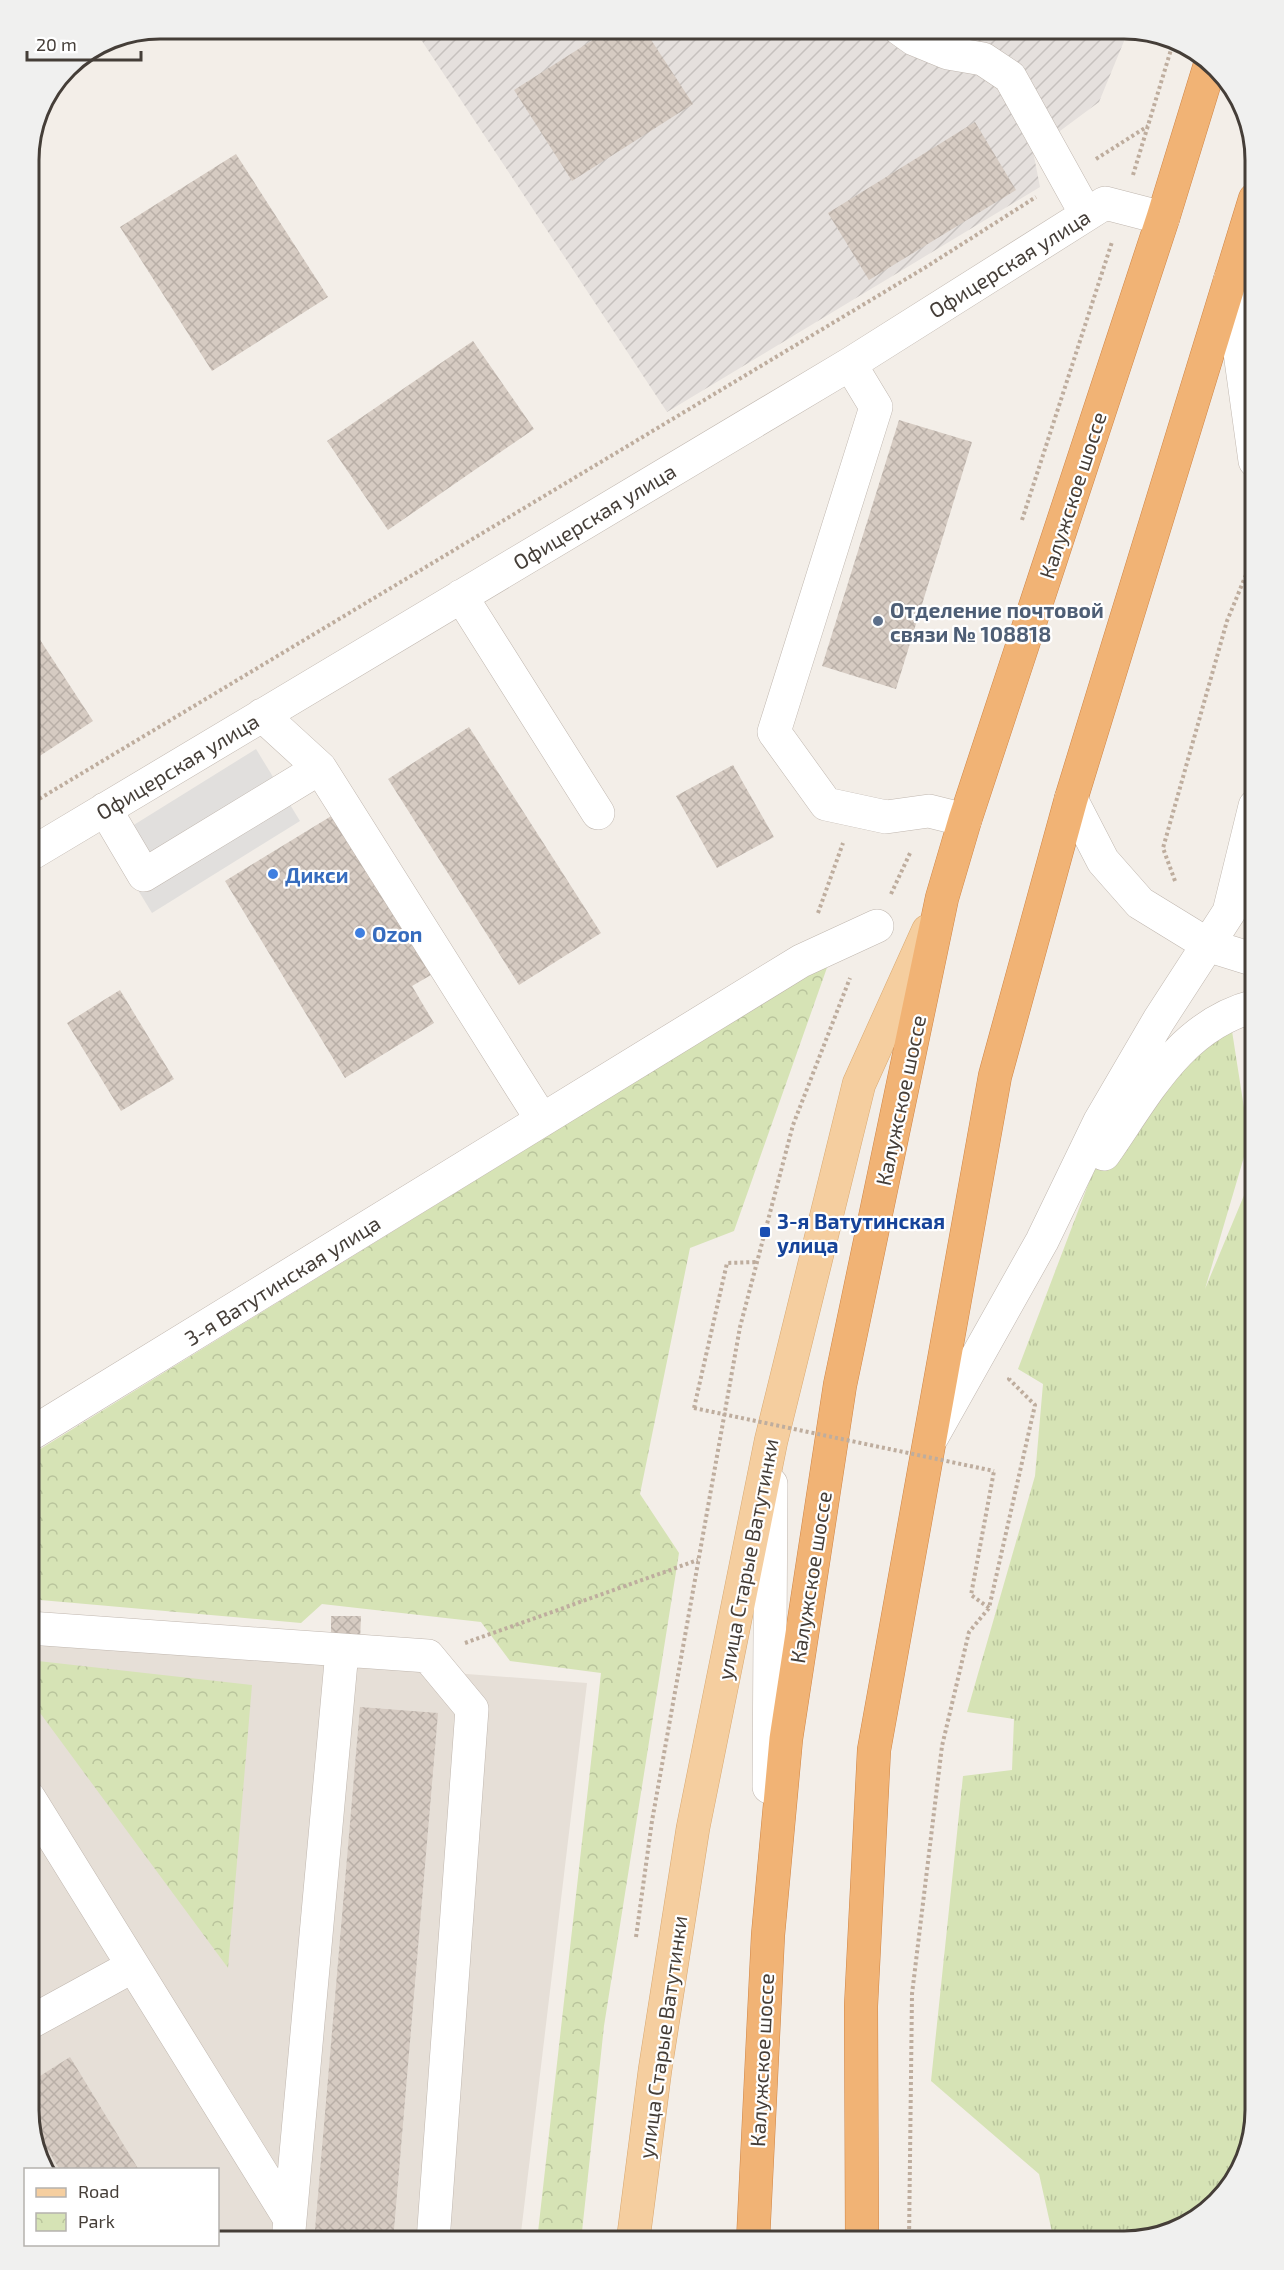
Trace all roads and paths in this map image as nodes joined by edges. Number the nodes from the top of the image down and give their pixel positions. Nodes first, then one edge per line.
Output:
1 (914, 39) edge
2 (1171, 48) edge
3 (1208, 73) edge
4 (1148, 125) junction
5 (1066, 178) junction
6 (1123, 207) junction
7 (1086, 214) junction
8 (1163, 218) junction
9 (1245, 233) edge
10 (1230, 280) junction
11 (850, 364) junction
12 (1245, 384) edge
13 (1020, 526) dead end
14 (1245, 579) edge
15 (461, 596) junction
16 (262, 715) junction
17 (320, 768) junction
18 (39, 799) edge
19 (1071, 800) junction
20 (105, 809) junction
21 (855, 810) junction
22 (929, 811) junction
23 (598, 813) dead end
24 (965, 820) junction
25 (39, 849) edge
26 (1245, 849) edge
27 (1178, 889) dead end
28 (942, 898) junction
29 (877, 926) joint
30 (1210, 946) junction
31 (1245, 957) edge
32 (801, 961) junction
33 (1245, 1009) edge
34 (543, 1120) junction
35 (1042, 1241) junction
36 (757, 1262) dead end
37 (1014, 1368) dead end
38 (39, 1429) edge
39 (771, 1441) junction
40 (927, 1446) junction
41 (699, 1560) dead end
42 (989, 1608) junction
43 (39, 1629) edge
44 (342, 1651) junction
45 (428, 1656) junction
46 (39, 1816) edge
47 (768, 1935) junction
48 (133, 1966) junction
49 (39, 2017) edge
50 (289, 2230) edge
51 (434, 2231) edge
52 (634, 2231) edge
53 (753, 2231) edge
54 (861, 2231) edge
55 (909, 2231) edge

1 - 5 street
2 - 4 path
3 - 8 highway, Калужское шоссе
4 - 5 path
4 - 6 path
5 - 7 street
5 - 18 path
6 - 7 street, Офицерская улица
6 - 8 street, Офицерская улица
6 - 13 path
7 - 11 street, Офицерская улица
8 - 24 highway, Калужское шоссе
9 - 10 highway
10 - 12 street
10 - 19 highway
11 - 15 street, Офицерская улица
11 - 21 street
14 - 27 path
15 - 16 street, Офицерская улица
15 - 23 street
16 - 17 street
16 - 20 street, Офицерская улица
17 - 20 street
17 - 34 street
19 - 30 street
19 - 40 highway
20 - 25 street, Офицерская улица
21 - 22 street
21 - 32 path
22 - 24 street
22 - 29 path
24 - 28 highway, Калужское шоссе
26 - 30 street
28 - 39 main road, улица Старые Ватутинки
28 - 47 highway, Калужское шоссе
29 - 32 street, 3-я Ватутинская улица
30 - 31 street
30 - 35 street
32 - 34 street, 3-я Ватутинская улица
33 - 35 street
34 - 38 street, 3-я Ватутинская улица
35 - 40 street
36 - 42 path, bridge
37 - 42 path
39 - 47 street
39 - 52 main road, улица Старые Ватутинки
40 - 54 highway
41 - 45 path
42 - 55 path
43 - 44 street
44 - 45 street
44 - 50 street
45 - 51 street
46 - 48 street
47 - 53 highway, Калужское шоссе
48 - 49 street
48 - 50 street

